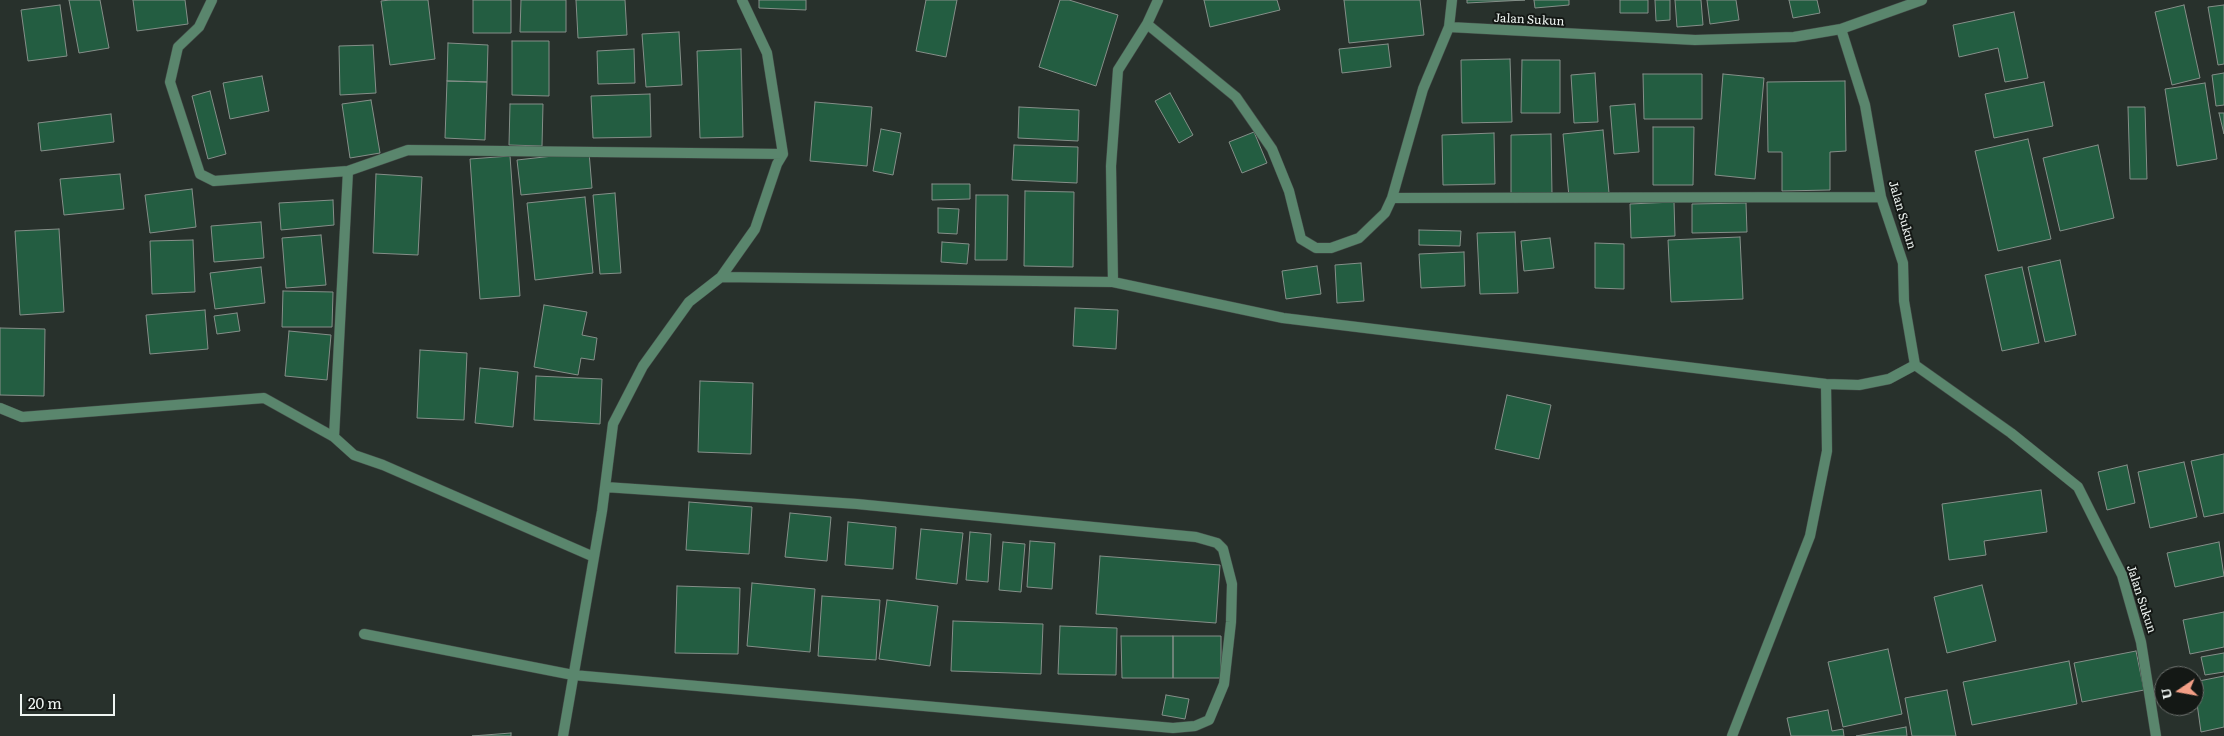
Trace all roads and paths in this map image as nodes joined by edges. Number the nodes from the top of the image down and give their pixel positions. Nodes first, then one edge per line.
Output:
1 (212, 0) edge
2 (742, 0) edge
3 (1158, 0) edge
4 (1452, 0) edge
5 (1922, 0) edge
6 (1147, 24) junction
7 (1449, 27) junction
8 (1841, 29) junction
9 (782, 154) junction
10 (348, 171) junction
11 (1881, 197) junction
12 (1392, 198) junction
13 (721, 277) junction
14 (1113, 282) junction
15 (1915, 365) junction
16 (1826, 384) junction
17 (0, 408) edge
18 (334, 437) junction
19 (605, 487) junction
20 (594, 556) junction
21 (364, 634) dead end
22 (573, 675) junction
23 (563, 736) edge
24 (1732, 736) edge
25 (2156, 736) edge

1 - 10 street
2 - 9 street
3 - 6 street
4 - 7 street
5 - 8 street
6 - 12 street
6 - 14 street
7 - 8 street, Jalan Sukun
7 - 12 street
8 - 11 street, Jalan Sukun
9 - 10 street
9 - 13 street
10 - 18 street
11 - 12 street
11 - 15 street, Jalan Sukun
13 - 14 street
13 - 19 street
14 - 16 street
15 - 16 street
15 - 25 street, Jalan Sukun
16 - 24 street
17 - 18 street
18 - 20 street
19 - 20 street
19 - 22 street
20 - 22 street
21 - 22 street
22 - 23 street

